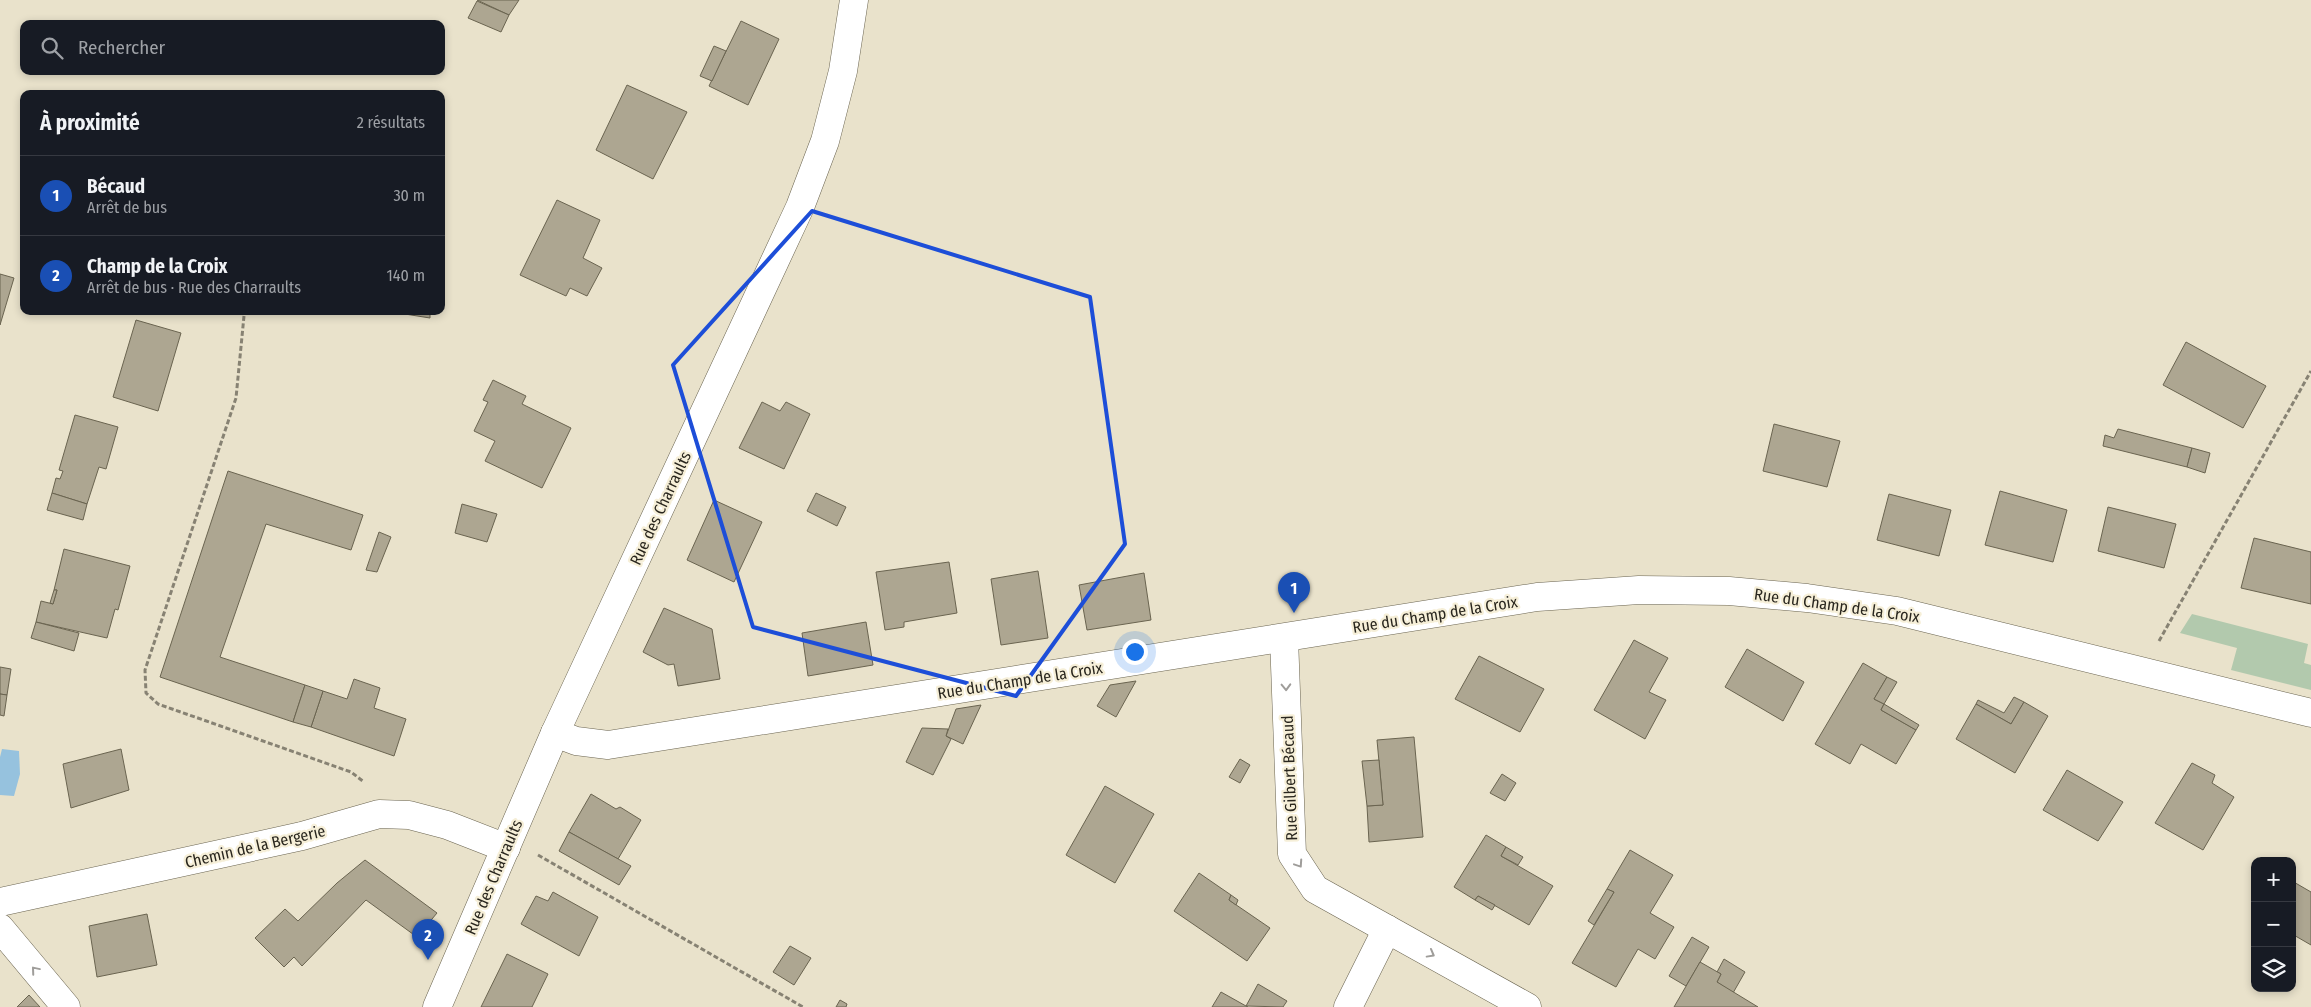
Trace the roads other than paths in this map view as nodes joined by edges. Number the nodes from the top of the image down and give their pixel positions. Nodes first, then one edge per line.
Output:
1 (854, 0) edge
2 (1284, 638) junction
3 (2311, 713) edge
4 (555, 733) junction
5 (508, 843) junction
6 (0, 902) edge
7 (0, 928) edge
8 (1387, 929) junction
9 (66, 1007) edge
10 (437, 1007) edge
11 (1348, 1007) edge
12 (1527, 1007) edge

1 - 4 street, Rue des Charraults
2 - 3 street, Rue du Champ de la Croix
2 - 4 street, Rue du Champ de la Croix
2 -> 8 street, Rue Gilbert Bécaud
4 - 5 street, Rue des Charraults
5 - 6 street, Chemin de la Bergerie
5 - 10 street, Rue des Charraults
9 -> 7 street
8 - 11 street
8 -> 12 street, Rue Gilbert Bécaud

